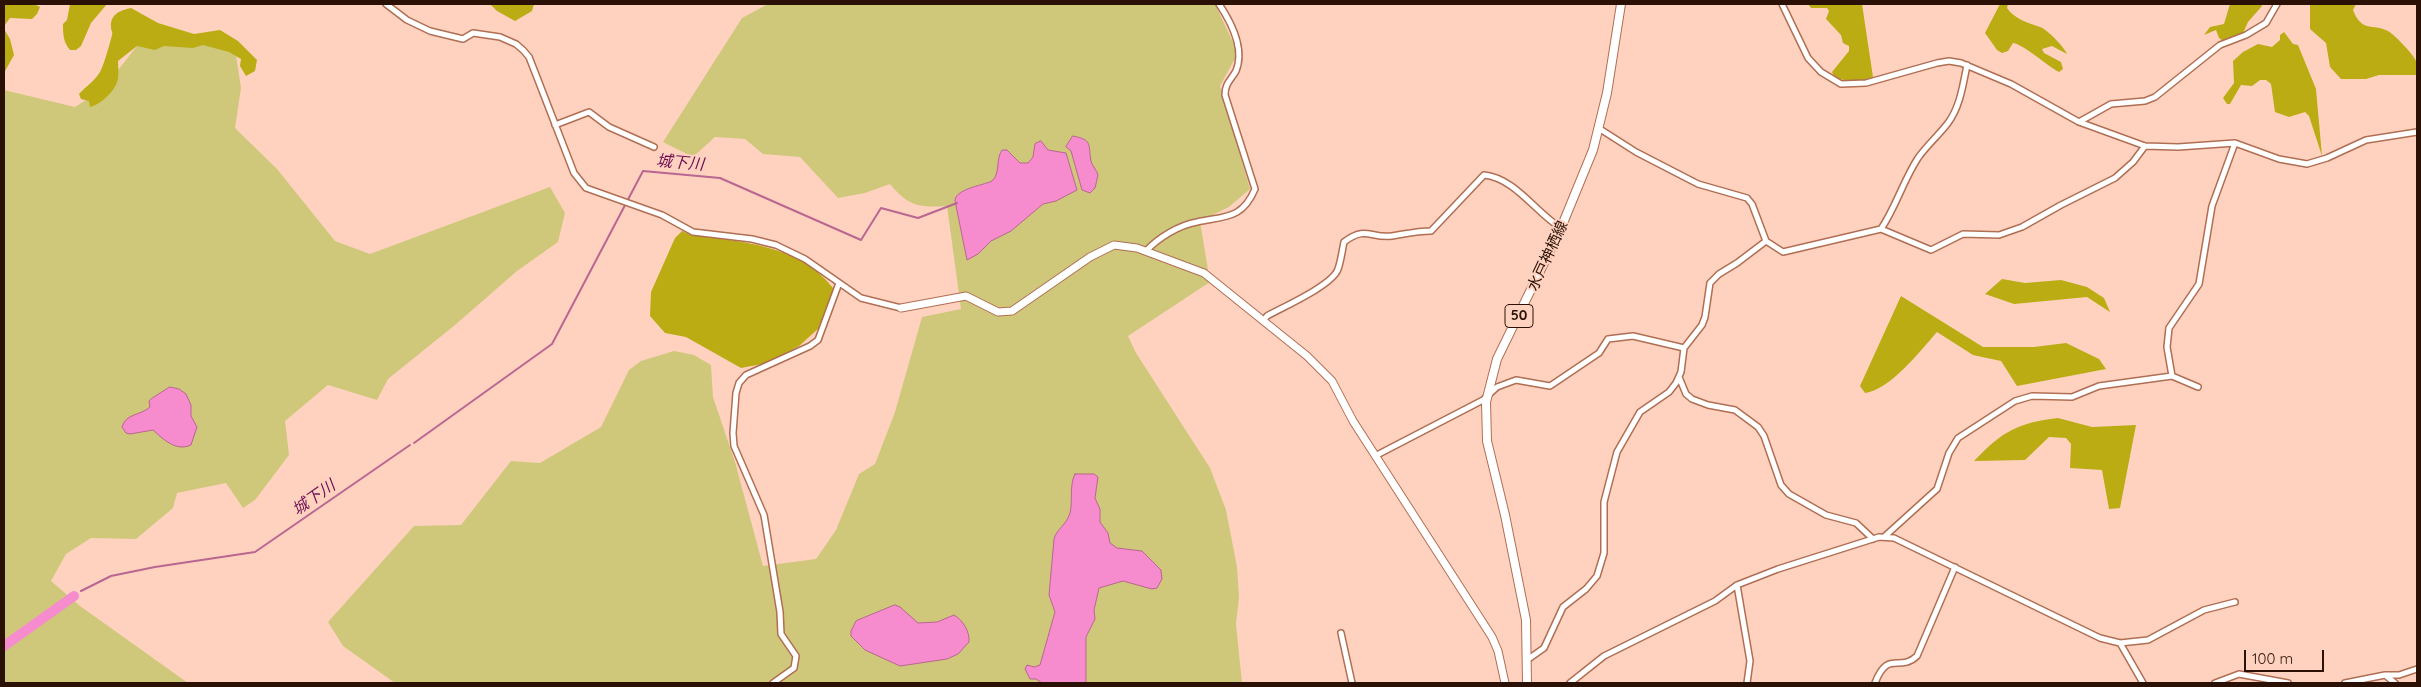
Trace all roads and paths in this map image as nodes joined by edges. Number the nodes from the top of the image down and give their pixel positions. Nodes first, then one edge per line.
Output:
1 (388, 4) edge
2 (1219, 4) edge
3 (1621, 4) edge
4 (1782, 4) edge
5 (2277, 4) edge
6 (1967, 65) junction
7 (2079, 122) junction
8 (555, 125) junction
9 (1600, 129) junction
10 (2417, 132) edge
11 (2235, 143) junction
12 (2145, 146) junction
13 (654, 147) dead end
14 (1562, 228) junction
15 (1880, 229) junction
16 (1766, 241) junction
17 (1146, 251) junction
18 (839, 283) junction
19 (901, 308) joint
20 (1263, 321) junction
21 (1684, 348) junction
22 (2172, 376) junction
23 (1679, 377) junction
24 (2198, 387) dead end
25 (1488, 395) junction
26 (1375, 456) junction
27 (1884, 537) junction
28 (1873, 539) junction
29 (1955, 568) junction
30 (1737, 585) junction
31 (2235, 602) dead end
32 (1341, 633) dead end
33 (2120, 643) junction
34 (1527, 660) junction
35 (2417, 669) edge
36 (2386, 676) junction
37 (773, 683) edge
38 (1352, 683) edge
39 (1505, 683) edge
40 (1527, 683) edge
41 (1570, 683) edge
42 (1746, 683) edge
43 (1875, 683) edge
44 (2144, 683) edge
45 (2215, 683) edge
46 (2288, 683) edge
47 (2345, 683) edge
48 (2394, 683) edge

1 - 8 street
2 - 17 street
3 - 9 main road, 水戸神栖線 / 50
4 - 6 street
5 - 7 street
6 - 7 street
6 - 15 street
7 - 12 street
8 - 13 street
8 - 18 street
9 - 14 main road, 水戸神栖線 / 50
9 - 16 street
10 - 11 street
11 - 12 street
11 - 22 street
12 - 15 street
14 - 20 street
14 - 25 main road, 水戸神栖線 / 50
15 - 16 street
16 - 21 street
17 - 19 street
17 - 20 street
18 - 19 street
18 - 37 street
20 - 26 street
21 - 23 street
21 - 25 street
22 - 24 street
22 - 27 street
23 - 28 street
23 - 34 street
25 - 26 street
25 - 34 main road, 水戸神栖線 / 50
26 - 39 street
27 - 28 street
27 - 29 street
28 - 30 street
29 - 33 street
29 - 43 street
30 - 41 street
30 - 42 street
31 - 33 street
32 - 38 street
33 - 44 street
34 - 40 main road, 水戸神栖線 / 50
35 - 36 street
36 - 47 street
36 - 48 street
45 - 46 street

